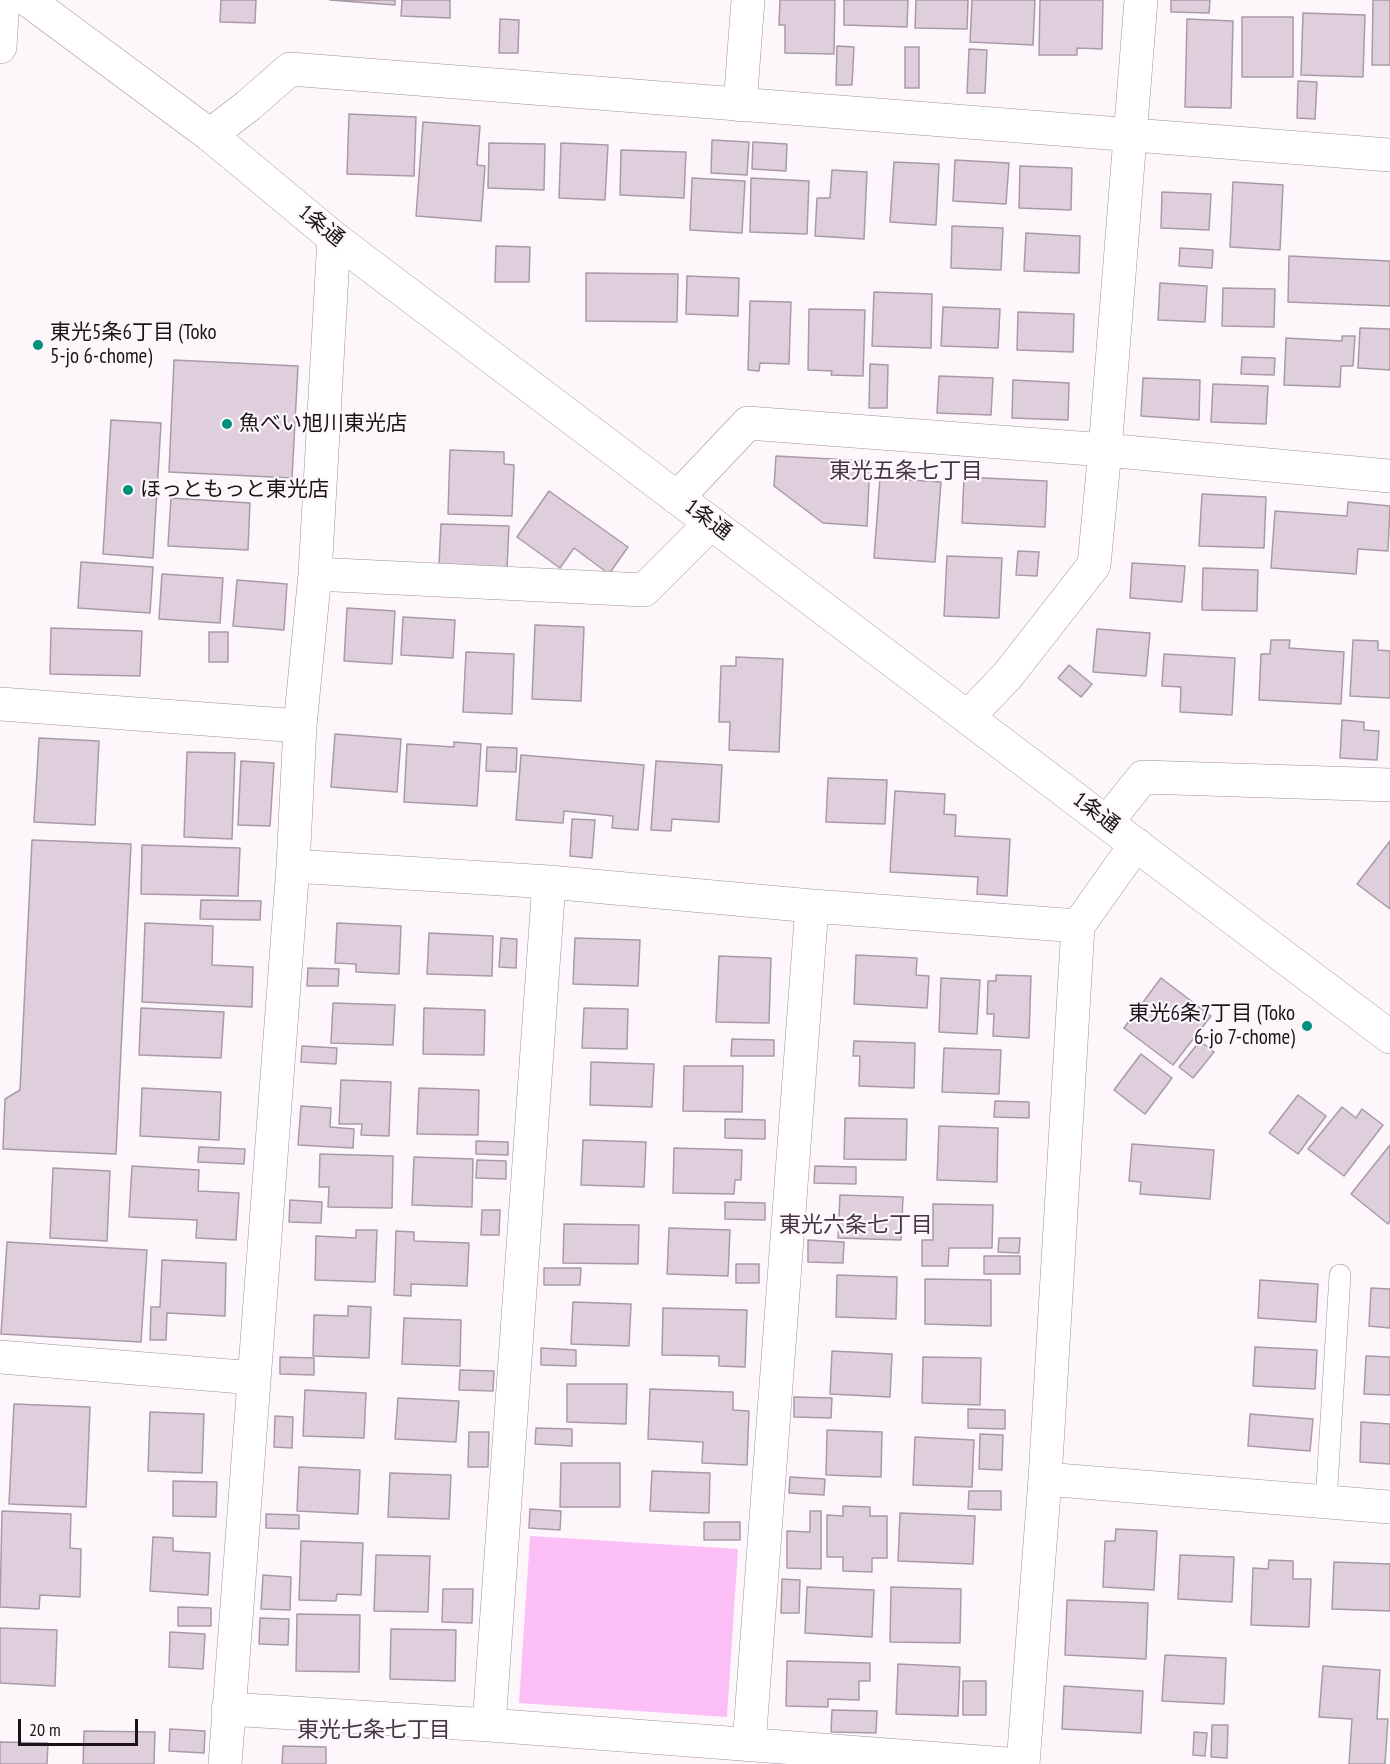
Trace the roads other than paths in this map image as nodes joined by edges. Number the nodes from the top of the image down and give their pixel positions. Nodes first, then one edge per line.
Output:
1 (3, 0) edge
2 (28, 0) edge
3 (748, 0) edge
4 (1141, 0) edge
5 (0, 47) edge
6 (740, 105) junction
7 (210, 135) junction
8 (1129, 135) junction
9 (1390, 155) edge
10 (334, 238) junction
11 (1105, 450) junction
12 (1390, 476) edge
13 (678, 498) junction
14 (711, 523) junction
15 (315, 574) junction
16 (0, 704) edge
17 (968, 717) junction
18 (300, 726) junction
19 (1390, 785) edge
20 (1107, 822) junction
21 (1136, 844) junction
22 (293, 866) junction
23 (549, 882) junction
24 (812, 906) junction
25 (1078, 926) junction
26 (1390, 1037) edge
27 (1340, 1275) dead end
28 (0, 1357) edge
29 (254, 1378) junction
30 (1045, 1479) junction
31 (1326, 1502) junction
32 (1390, 1507) edge
33 (228, 1708) junction
34 (489, 1725) junction
35 (748, 1744) junction
36 (225, 1764) edge
37 (1007, 1764) edge
38 (1023, 1764) edge

1 - 5 street
2 - 7 street, 1条通
3 - 6 street
4 - 8 street
6 - 7 street
6 - 8 street
7 - 10 street, 1条通
8 - 9 street
8 - 11 street
10 - 13 street, 1条通
10 - 15 street
11 - 12 street
11 - 13 street
11 - 17 street
13 - 14 street, 1条通
14 - 15 street
14 - 17 street, 1条通
15 - 18 street
16 - 18 street
17 - 20 street, 1条通
18 - 22 street
19 - 20 street
20 - 21 street, 1条通
21 - 25 street
21 - 26 street, 1条通
22 - 23 street
22 - 29 street
23 - 24 street
23 - 34 street
24 - 25 street
24 - 35 street
25 - 30 street
27 - 31 lane
28 - 29 street
29 - 33 street
30 - 31 street
30 - 38 street
31 - 32 street
33 - 34 street
33 - 36 street
34 - 35 street
35 - 37 street

